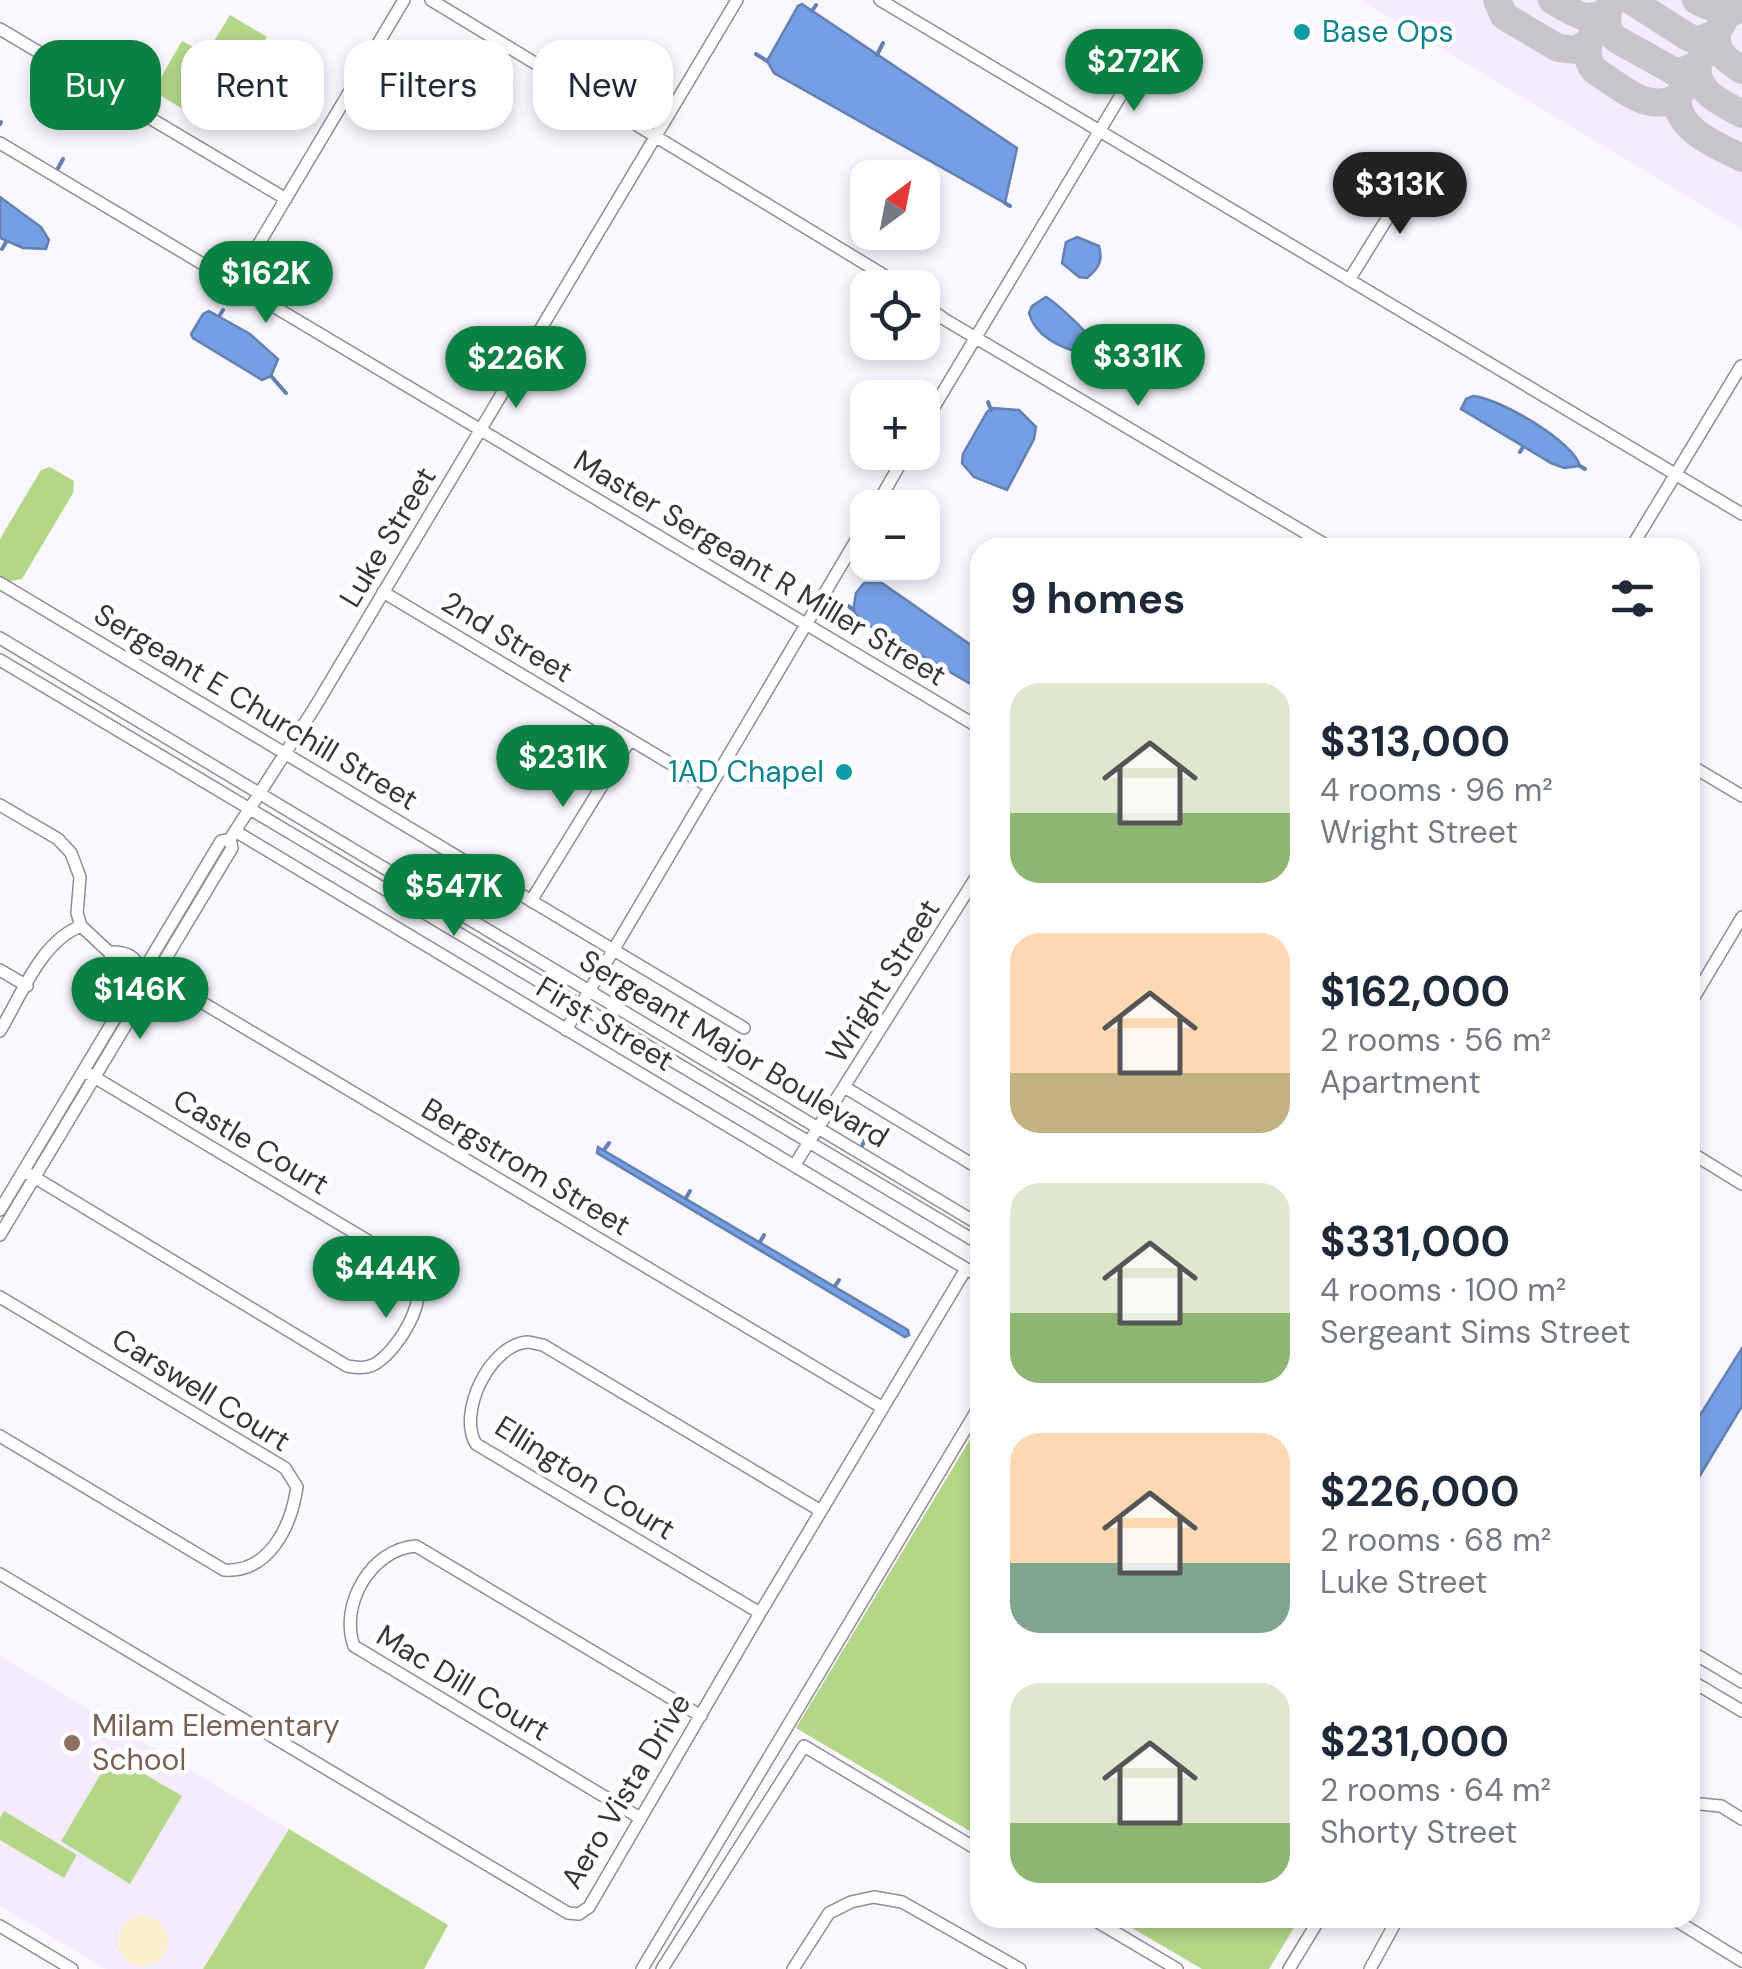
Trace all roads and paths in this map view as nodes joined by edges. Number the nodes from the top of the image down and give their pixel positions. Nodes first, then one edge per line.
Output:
1 (404, 0) edge
2 (431, 0) edge
3 (737, 0) edge
4 (880, 0) edge
5 (0, 28) edge
6 (1133, 75) dead end
7 (1099, 131) junction
8 (654, 135) junction
9 (0, 143) edge
10 (1416, 172) dead end
11 (286, 199) junction
12 (876, 270) edge
13 (1349, 280) junction
14 (236, 284) junction
15 (940, 315) edge
16 (976, 338) junction
17 (1741, 366) edge
18 (940, 397) edge
19 (480, 430) junction
20 (1674, 474) junction
21 (1742, 514) edge
22 (1314, 538) edge
23 (1637, 538) edge
24 (850, 550) edge
25 (0, 583) edge
26 (383, 592) junction
27 (805, 624) junction
28 (0, 638) edge
29 (0, 660) edge
30 (970, 722) edge
31 (630, 740) junction
32 (286, 754) junction
33 (1700, 771) edge
34 (708, 786) junction
35 (261, 794) junction
36 (1742, 796) edge
37 (0, 805) edge
38 (249, 809) junction
39 (233, 835) junction
40 (970, 887) edge
41 (532, 901) junction
42 (1742, 916) edge
43 (80, 926) junction
44 (614, 951) junction
45 (0, 970) edge
46 (142, 972) junction
47 (156, 975) junction
48 (27, 986) junction
49 (1700, 987) edge
50 (591, 991) junction
51 (582, 1005) junction
52 (744, 1028) dead end
53 (566, 1030) junction
54 (0, 1031) edge
55 (89, 1074) junction
56 (846, 1088) junction
57 (819, 1130) junction
58 (810, 1144) junction
59 (1700, 1158) edge
60 (970, 1163) edge
61 (794, 1166) junction
62 (29, 1174) junction
63 (1742, 1184) edge
64 (0, 1210) edge
65 (970, 1219) edge
66 (0, 1235) edge
67 (970, 1238) edge
68 (966, 1269) junction
69 (970, 1271) edge
70 (0, 1297) edge
71 (883, 1408) junction
72 (970, 1422) edge
73 (0, 1436) edge
74 (821, 1511) junction
75 (0, 1574) edge
76 (760, 1613) junction
77 (1700, 1657) edge
78 (1742, 1682) edge
79 (1700, 1686) edge
80 (1742, 1710) edge
81 (701, 1716) junction
82 (1700, 1804) edge
83 (640, 1818) junction
84 (1742, 1818) edge
85 (970, 1845) edge
86 (0, 1926) edge
87 (1108, 1928) edge
88 (1314, 1928) edge
89 (1393, 1928) edge
90 (1688, 1928) edge
91 (1742, 1961) edge
92 (72, 1969) edge
93 (642, 1969) edge
94 (662, 1969) edge
95 (793, 1969) edge
96 (1020, 1969) edge
97 (1176, 1969) edge
98 (1289, 1969) edge
99 (1370, 1969) edge

1 - 11 street
2 - 8 street
3 - 8 street, Luke Street
4 - 7 street
5 - 11 street
6 - 7 street
7 - 13 street
7 - 16 street
8 - 12 street
8 - 19 street, Luke Street
9 - 14 street, Master Sergeant R Miller Street
10 - 13 street
11 - 14 street
13 - 20 street
14 - 19 street, Master Sergeant R Miller Street
15 - 16 street
16 - 18 street
16 - 22 street
17 - 20 street
19 - 26 street, Luke Street
19 - 27 street, Master Sergeant R Miller Street
20 - 21 street
20 - 23 street
24 - 27 street
25 - 32 street, Sergeant E Churchill Street
26 - 31 street, 2nd Street
26 - 32 street, Luke Street
27 - 30 street, Master Sergeant R Miller Street
27 - 34 street
28 - 35 street, Sergeant Major Boulevard
29 - 38 street, Sergeant Major Boulevard
31 - 34 street, 2nd Street
31 - 41 street
32 - 35 street, Luke Street
32 - 41 street, Sergeant E Churchill Street
33 - 36 street
34 - 44 street
35 - 38 street, Luke Street
35 - 50 street, Sergeant Major Boulevard
37 - 43 street
38 - 39 street, Luke Street
38 - 51 street, Sergeant Major Boulevard
39 - 46 street, Luke Street
39 - 47 street, Luke Street
39 - 53 street, First Street
40 - 56 street, Wright Street
41 - 44 street, Sergeant E Churchill Street
42 - 49 street
43 - 46 street, Bergstrom Street
43 - 48 street
44 - 50 street
44 - 52 street, Sergeant E Churchill Street
45 - 48 street
46 - 47 street, Bergstrom Street
46 - 55 street, Luke Street
47 - 55 street, Luke Street
47 - 71 street, Bergstrom Street
48 - 54 street
50 - 51 street
50 - 57 street, Sergeant Major Boulevard
51 - 53 street
51 - 58 street, Sergeant Major Boulevard
53 - 61 street, First Street
55 - 62 street, Luke Street
55 - 62 street, Castle Court
56 - 57 street, Wright Street
56 - 60 street
57 - 58 street, Wright Street
57 - 65 street, Sergeant Major Boulevard
58 - 61 street, Wright Street
58 - 67 street, Sergeant Major Boulevard
59 - 63 street
61 - 68 street, First Street
62 - 64 street, Luke Street
62 - 66 street, Luke Street
68 - 69 street, First Street
68 - 71 street, Aero Vista Drive
70 - 73 street, Carswell Court
71 - 74 street, Aero Vista Drive
72 - 93 street
74 - 76 street, Aero Vista Drive
74 - 76 street, Ellington Court
75 - 83 street, Aero Vista Drive
76 - 81 street, Aero Vista Drive
77 - 78 street
79 - 80 street
81 - 83 street, Aero Vista Drive
81 - 83 street, Mac Dill Court
82 - 84 street
85 - 94 street
86 - 92 street
87 - 97 street
88 - 98 street
89 - 99 street
90 - 91 street
95 - 96 street

